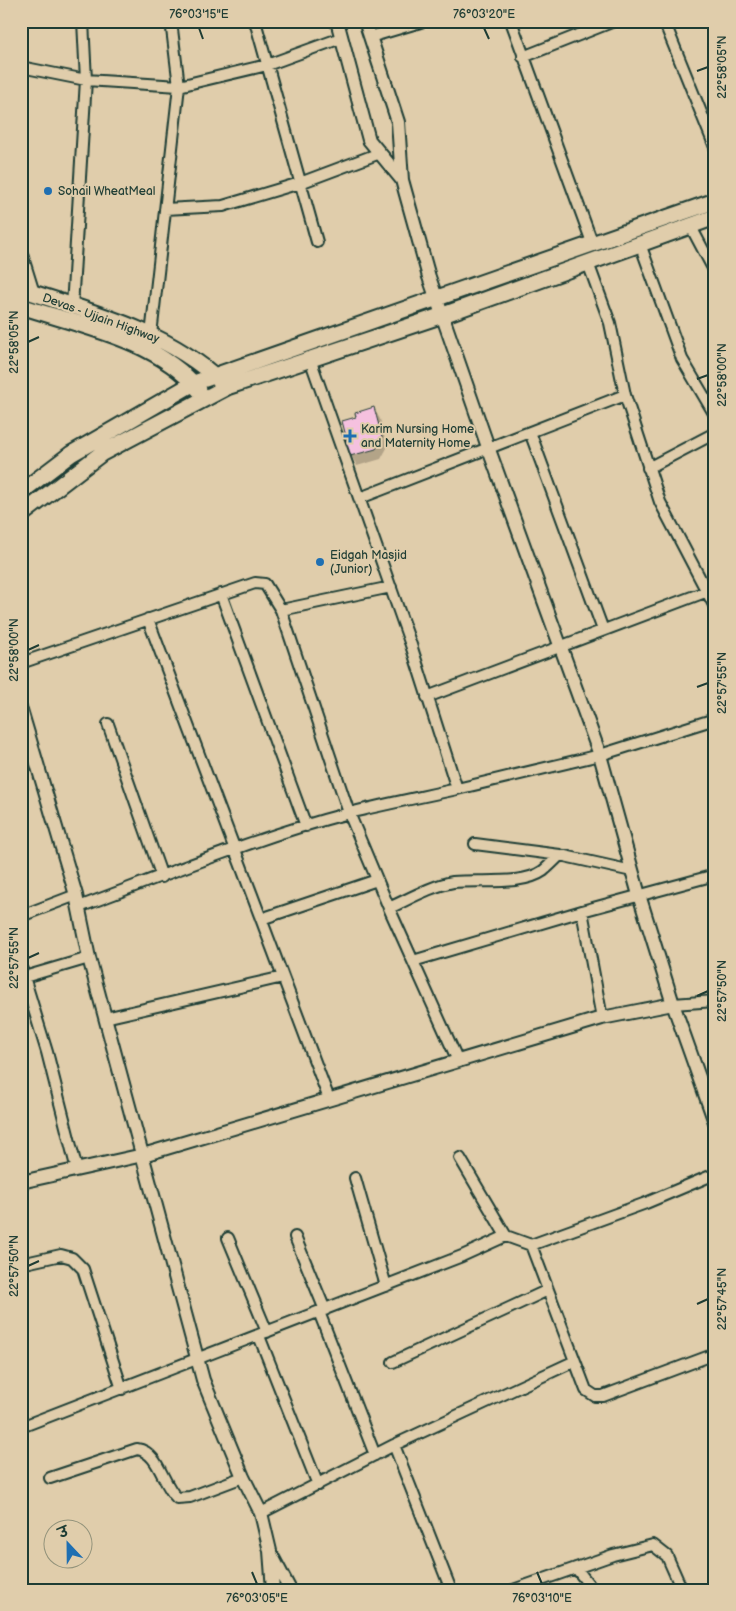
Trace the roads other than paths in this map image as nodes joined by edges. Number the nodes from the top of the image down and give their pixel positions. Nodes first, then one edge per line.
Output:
1 (83, 21) edge
2 (170, 21) edge
3 (255, 21) edge
4 (336, 21) edge
5 (365, 21) edge
6 (424, 21) edge
7 (511, 21) edge
8 (614, 21) edge
9 (664, 21) edge
10 (370, 37) junction
11 (341, 38) junction
12 (523, 57) junction
13 (267, 65) junction
14 (21, 67) edge
15 (86, 80) junction
16 (179, 86) junction
17 (715, 147) edge
18 (380, 153) junction
19 (402, 180) junction
20 (300, 184) junction
21 (715, 201) edge
22 (165, 209) junction
23 (715, 217) edge
24 (690, 225) junction
25 (317, 242) dead end
26 (640, 244) junction
27 (593, 245) junction
28 (21, 251) edge
29 (588, 263) junction
30 (715, 272) edge
31 (27, 291) edge
32 (437, 300) junction
33 (21, 306) edge
34 (72, 307) junction
35 (443, 315) junction
36 (151, 335) junction
37 (310, 359) junction
38 (214, 375) junction
39 (194, 383) junction
40 (227, 387) junction
41 (625, 395) junction
42 (205, 397) junction
43 (715, 415) edge
44 (530, 432) junction
45 (715, 433) edge
46 (488, 448) junction
47 (648, 468) junction
48 (21, 492) edge
49 (360, 498) junction
50 (21, 515) edge
51 (391, 587) junction
52 (705, 592) junction
53 (221, 594) junction
54 (715, 608) edge
55 (281, 610) junction
56 (148, 619) junction
57 (602, 630) junction
58 (561, 646) junction
59 (21, 663) edge
60 (427, 696) junction
61 (21, 710) edge
62 (715, 719) edge
63 (108, 724) dead end
64 (600, 755) junction
65 (457, 789) junction
66 (349, 814) junction
67 (306, 826) junction
68 (475, 844) dead end
69 (234, 849) junction
70 (560, 855) junction
71 (632, 871) junction
72 (715, 875) edge
73 (162, 877) junction
74 (377, 880) junction
75 (639, 895) junction
76 (78, 901) junction
77 (389, 908) junction
78 (582, 911) junction
79 (21, 916) edge
80 (261, 919) junction
81 (89, 958) junction
82 (413, 961) junction
83 (22, 974) edge
84 (283, 977) junction
85 (715, 1001) edge
86 (673, 1004) junction
87 (105, 1018) junction
88 (602, 1018) junction
89 (458, 1061) junction
90 (329, 1099) junction
91 (715, 1122) edge
92 (143, 1154) junction
93 (460, 1158) dead end
94 (77, 1170) junction
95 (715, 1174) edge
96 (355, 1178) dead end
97 (21, 1182) edge
98 (506, 1236) junction
99 (228, 1238) dead end
100 (295, 1238) dead end
101 (531, 1245) junction
102 (21, 1264) edge
103 (386, 1286) junction
104 (548, 1290) junction
105 (322, 1311) junction
106 (263, 1334) junction
107 (715, 1354) edge
108 (197, 1360) junction
109 (575, 1360) junction
110 (393, 1362) dead end
111 (122, 1388) junction
112 (21, 1427) edge
113 (394, 1445) junction
114 (375, 1455) junction
115 (243, 1477) junction
116 (50, 1478) dead end
117 (318, 1485) junction
118 (261, 1513) junction
119 (270, 1551) junction
120 (576, 1568) junction
121 (273, 1590) edge
122 (290, 1590) edge
123 (451, 1590) edge
124 (513, 1590) edge
125 (593, 1590) edge
126 (682, 1590) edge

1 - 15 street
2 - 16 street
3 - 13 street
4 - 11 street
5 - 10 street
6 - 10 street
7 - 12 street
8 - 12 street
9 - 17 street
10 - 19 street
11 - 13 street
11 - 18 street
12 - 27 street
13 - 16 street
13 - 20 street
14 - 15 street
15 - 16 street
15 - 34 street
16 - 22 street
18 - 19 street
18 - 20 street
19 - 32 street
20 - 22 street
20 - 25 street
21 - 27 main road
22 - 36 street
23 - 24 main road
24 - 26 main road
24 - 30 street
26 - 29 main road
26 - 43 street
27 - 32 main road
28 - 31 street
29 - 35 main road
29 - 41 street
31 - 34 main road, Devas - Ujjain Highway
32 - 35 street
32 - 38 main road
33 - 39 main road, Devas - Ujjain Highway
34 - 36 main road, Devas - Ujjain Highway
35 - 37 main road
35 - 46 street
36 - 38 main road, Devas - Ujjain Highway
37 - 40 main road
37 - 49 street
38 - 39 main road
38 - 40 main road, Devas - Ujjain Highway
39 - 42 main road, Devas - Ujjain Highway
39 - 48 main road
40 - 42 main road
41 - 44 street
41 - 47 street
42 - 50 main road
44 - 46 street
44 - 57 street
45 - 47 street
46 - 49 street
46 - 58 street
47 - 52 street
49 - 51 street
51 - 55 street
51 - 60 street
52 - 54 street
52 - 57 street
53 - 55 street
53 - 56 street
53 - 67 street
55 - 66 street
56 - 59 street
56 - 69 street
57 - 58 street
58 - 60 street
58 - 64 street
60 - 65 street
61 - 76 street
62 - 64 street
63 - 73 street
64 - 65 street
64 - 71 street
65 - 66 street
66 - 67 street
66 - 74 street
67 - 69 street
68 - 70 street
69 - 73 street
69 - 80 street
70 - 71 street
70 - 77 street
71 - 75 street
72 - 75 street
73 - 76 street
74 - 77 street
74 - 80 street
75 - 78 street
75 - 86 street
76 - 79 street
76 - 81 street
77 - 82 street
78 - 82 street
78 - 88 street
80 - 84 street
81 - 83 street
81 - 87 street
82 - 89 street
83 - 94 street
84 - 87 street
84 - 90 street
85 - 86 street
86 - 88 street
86 - 91 street
87 - 92 street
88 - 89 street
89 - 90 street
90 - 92 street
92 - 94 street
92 - 108 street
93 - 98 street
94 - 97 street
95 - 101 street
96 - 103 street
98 - 101 street
98 - 103 street
99 - 106 street
100 - 105 street
101 - 104 street
102 - 111 street
103 - 105 street
104 - 109 street
104 - 110 street
105 - 106 street
105 - 114 street
106 - 108 street
106 - 117 street
107 - 109 street
108 - 111 street
108 - 115 street
109 - 113 street
111 - 112 street
113 - 114 street
113 - 123 street
114 - 117 street
115 - 116 street
115 - 118 street
117 - 118 street
118 - 119 street
119 - 121 street
119 - 122 street
120 - 124 street
120 - 125 street
120 - 126 street

